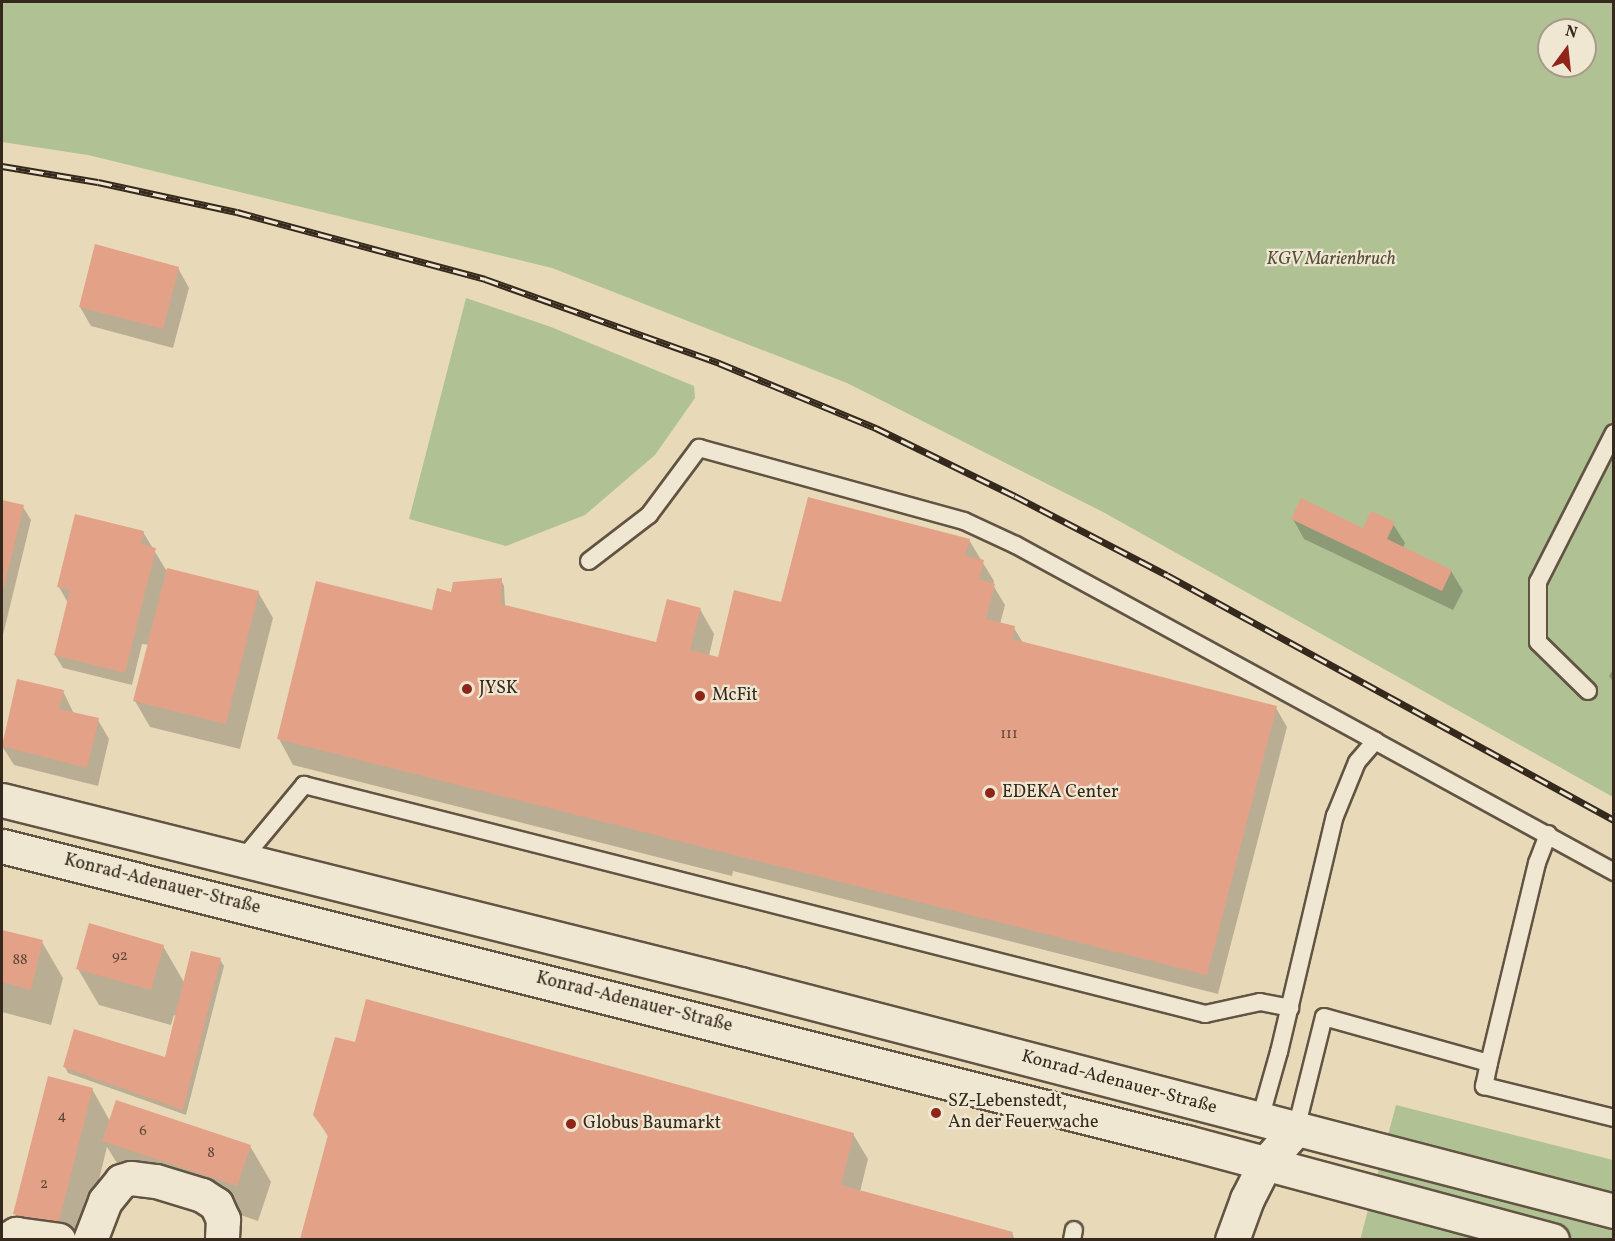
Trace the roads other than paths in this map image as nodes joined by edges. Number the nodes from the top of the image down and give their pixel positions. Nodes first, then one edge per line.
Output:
1 (1614, 433) edge
2 (589, 561) dead end
3 (1588, 691) dead end
4 (1375, 741) junction
5 (2, 800) edge
6 (1548, 834) junction
7 (2, 846) edge
8 (241, 861) junction
9 (1614, 872) edge
10 (1290, 1008) junction
11 (1489, 1063) junction
12 (1260, 1119) junction
13 (1614, 1119) edge
14 (1296, 1129) junction
15 (1265, 1164) junction
16 (1614, 1211) edge
17 (6, 1239) edge
18 (59, 1239) edge
19 (90, 1239) edge
20 (222, 1239) edge
21 (1232, 1239) edge
22 (1552, 1239) edge

1 - 3 lane
2 - 4 lane
4 - 6 lane
4 - 10 lane
5 - 8 street, Konrad-Adenauer-Straße
6 - 9 lane
6 - 11 lane
7 - 15 street, Konrad-Adenauer-Straße
8 - 10 lane
8 - 12 street, Konrad-Adenauer-Straße
10 - 12 lane
11 - 13 lane
11 - 14 lane
12 - 14 street, Konrad-Adenauer-Straße
12 - 15 street
14 - 15 street
14 - 16 street, Konrad-Adenauer-Straße
15 - 21 street
15 - 22 street, Konrad-Adenauer-Straße
17 - 18 street
19 - 20 street

